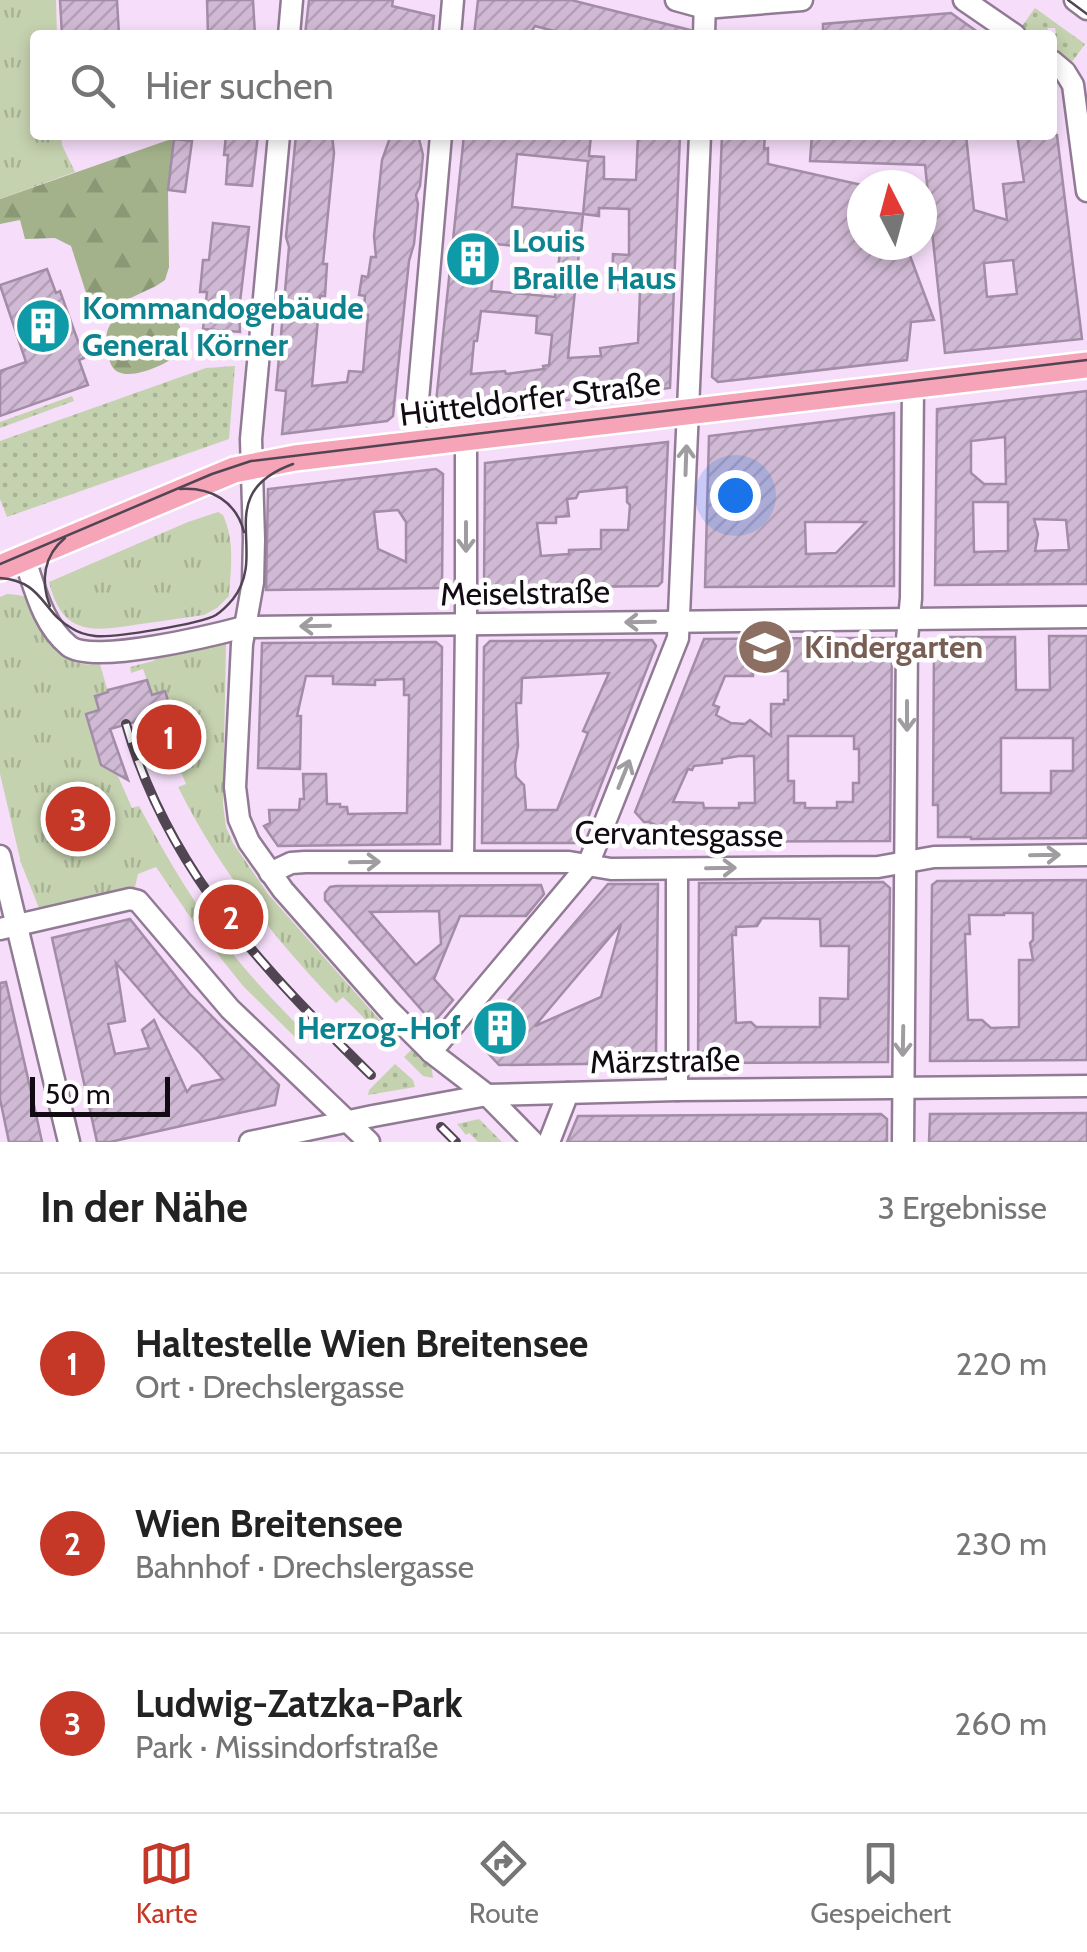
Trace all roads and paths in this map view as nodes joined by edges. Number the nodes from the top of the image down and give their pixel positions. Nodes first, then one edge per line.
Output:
1 (292, 0) edge
2 (453, 0) edge
3 (676, 0) edge
4 (802, 0) edge
5 (964, 0) edge
6 (1075, 0) edge
7 (705, 4) edge
8 (1087, 9) edge
9 (289, 30) edge
10 (450, 30) edge
11 (704, 30) edge
12 (1008, 30) edge
13 (1057, 65) edge
14 (279, 140) edge
15 (441, 140) edge
16 (700, 140) edge
17 (1087, 191) edge
18 (1087, 365) edge
19 (913, 386) junction
20 (687, 413) junction
21 (466, 440) junction
22 (414, 446) junction
23 (250, 466) junction
24 (12, 563) edge
25 (1087, 617) edge
26 (909, 619) junction
27 (679, 622) junction
28 (466, 624) junction
29 (244, 627) junction
30 (1087, 855) edge
31 (0, 856) edge
32 (462, 860) junction
33 (906, 863) junction
34 (588, 865) junction
35 (677, 868) junction
36 (270, 872) junction
37 (8, 928) edge
38 (431, 1052) junction
39 (1087, 1086) edge
40 (902, 1087) junction
41 (676, 1090) junction
42 (568, 1093) junction
43 (487, 1095) junction
44 (348, 1122) junction
45 (69, 1142) edge
46 (250, 1142) edge
47 (368, 1142) edge
48 (533, 1142) edge
49 (549, 1142) edge
50 (903, 1142) edge

1 - 9 street
2 - 10 street
3 - 7 street
4 - 7 street
5 - 12 street
6 - 8 street
7 - 11 street
13 - 17 street
14 - 23 street
15 - 22 street
16 - 20 street
18 - 19 main road, Hütteldorfer Straße
19 - 20 main road, Hütteldorfer Straße
19 - 26 street
20 - 21 main road, Hütteldorfer Straße
27 -> 20 street
21 - 22 main road, Hütteldorfer Straße
21 -> 28 street
22 - 23 main road, Hütteldorfer Straße
23 - 24 main road, Hütteldorfer Straße
23 - 29 street
24 - 29 street, Meiselstraße
25 - 26 street, Meiselstraße
26 - 27 street, Meiselstraße
26 -> 33 street
27 -> 28 street, Meiselstraße
34 -> 27 street
28 -> 29 street, Meiselstraße
28 - 32 street
29 - 36 street
33 -> 30 street, Cervantesgasse
31 - 37 street
32 - 34 street, Cervantesgasse
36 -> 32 street, Cervantesgasse
35 -> 33 street, Cervantesgasse
33 -> 40 street
34 - 35 street, Cervantesgasse
34 - 38 street
35 - 41 street
36 - 38 street
37 - 44 street
37 - 45 street
38 - 43 street
39 - 40 street, Märzstraße
40 - 41 street, Märzstraße
40 - 50 street
41 - 42 street, Märzstraße
42 - 43 street, Märzstraße
42 - 49 street
43 - 44 street, Märzstraße
43 - 48 street
44 - 46 street, Märzstraße
44 - 47 street

